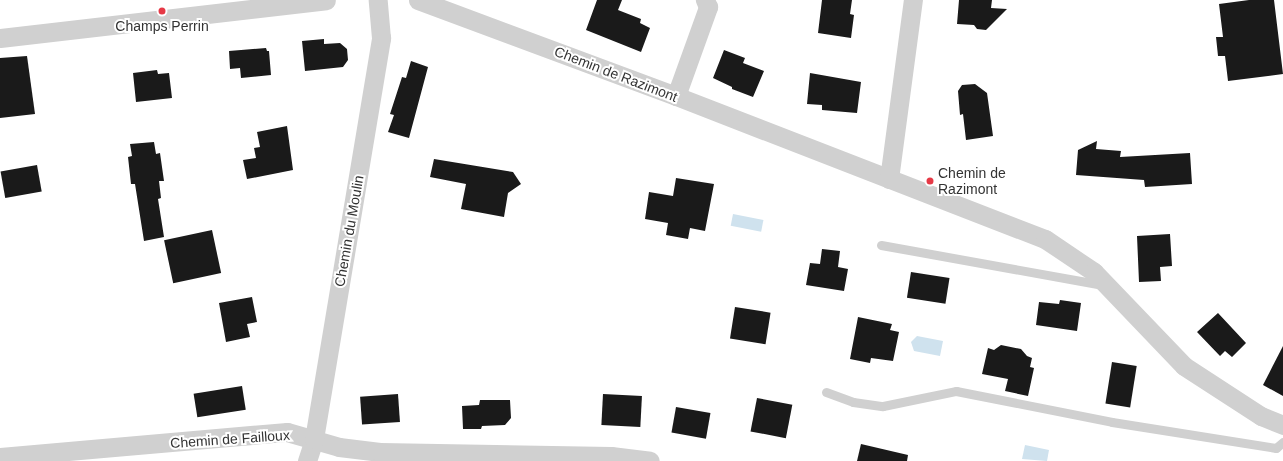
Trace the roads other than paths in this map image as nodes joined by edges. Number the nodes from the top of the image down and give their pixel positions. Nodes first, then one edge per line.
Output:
1 (326, 0) edge
2 (378, 0) edge
3 (418, 0) edge
4 (705, 0) edge
5 (913, 0) edge
6 (0, 38) edge
7 (676, 96) junction
8 (889, 179) junction
9 (881, 245) dead end
10 (1107, 286) junction
11 (826, 392) dead end
12 (1283, 425) edge
13 (314, 439) junction
14 (1283, 442) edge
15 (0, 457) edge
16 (307, 461) edge
17 (650, 461) edge

1 - 6 street
2 - 13 street, Chemin du Moulin
3 - 7 street, Chemin de Razimont
4 - 7 street
5 - 8 street
7 - 8 street, Chemin de Razimont
8 - 10 street, Chemin de Razimont
9 - 10 lane
10 - 12 street, Chemin de Razimont
11 - 14 lane
13 - 15 street, Chemin de Failloux
13 - 16 street, Chemin du Moulin
13 - 17 street, Chemin de Failloux

